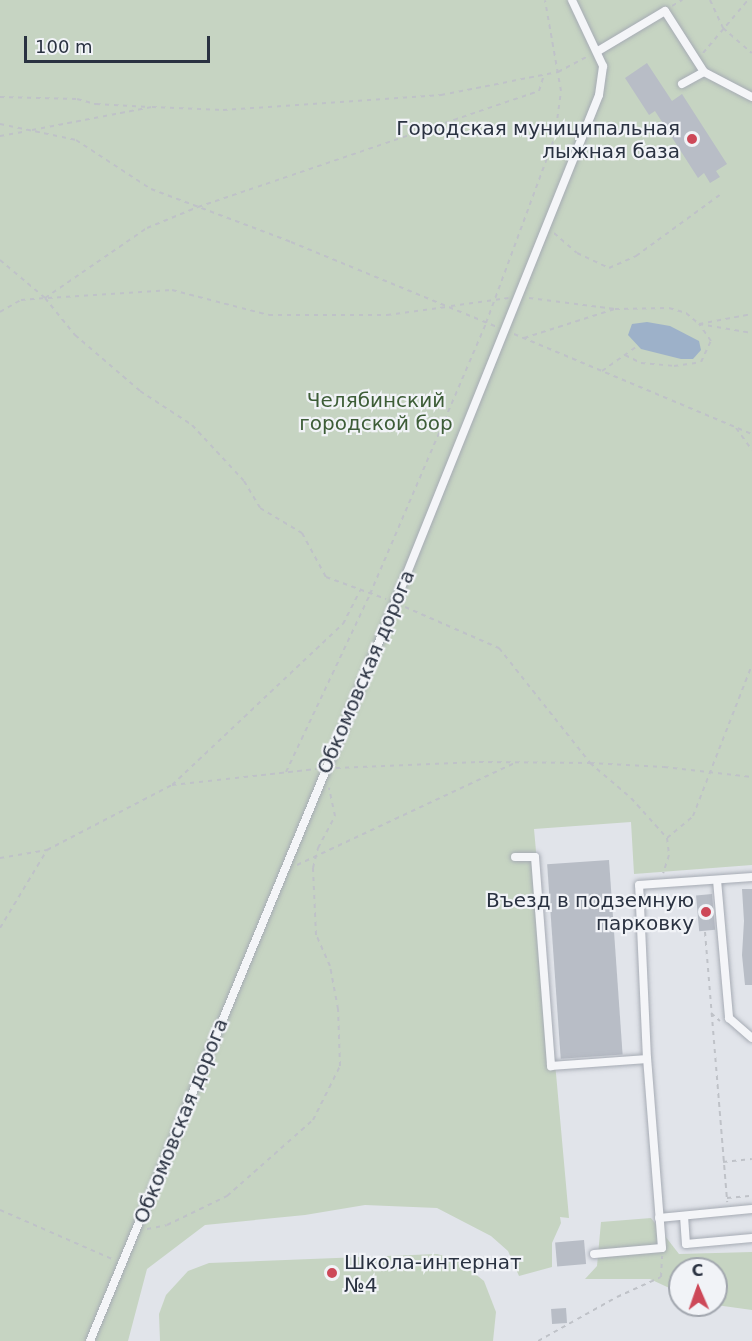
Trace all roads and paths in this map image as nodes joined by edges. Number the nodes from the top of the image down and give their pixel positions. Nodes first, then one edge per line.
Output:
1 (545, 0) edge
2 (572, 0) edge
3 (710, 0) edge
4 (748, 0) edge
5 (723, 28) junction
6 (598, 51) junction
7 (752, 52) edge
8 (697, 60) junction
9 (558, 72) junction
10 (704, 72) junction
11 (544, 75) junction
12 (682, 84) dead end
13 (0, 97) edge
14 (752, 97) edge
15 (152, 107) junction
16 (0, 124) edge
17 (30, 130) junction
18 (0, 136) edge
19 (721, 194) dead end
20 (198, 207) junction
21 (545, 225) junction
22 (0, 260) edge
23 (518, 297) junction
24 (45, 298) junction
25 (495, 300) junction
26 (449, 307) junction
27 (615, 309) junction
28 (0, 312) edge
29 (752, 314) edge
30 (486, 323) junction
31 (699, 324) junction
32 (504, 331) junction
33 (752, 333) edge
34 (524, 338) junction
35 (636, 346) dead end
36 (625, 355) junction
37 (602, 371) junction
38 (735, 426) junction
39 (752, 434) edge
40 (752, 450) edge
41 (360, 590) junction
42 (370, 594) junction
43 (395, 603) junction
44 (752, 665) edge
45 (517, 762) junction
46 (590, 763) junction
47 (326, 768) junction
48 (286, 772) junction
49 (711, 773) junction
50 (752, 777) edge
51 (172, 785) junction
52 (667, 838) junction
53 (48, 850) junction
54 (316, 857) junction
55 (515, 857) dead end
56 (0, 858) edge
57 (284, 870) junction
58 (752, 877) edge
59 (717, 880) junction
60 (659, 884) junction
61 (0, 928) edge
62 (705, 932) dead end
63 (752, 1038) edge
64 (647, 1059) junction
65 (752, 1159) edge
66 (723, 1162) junction
67 (752, 1196) edge
68 (727, 1198) junction
69 (752, 1209) edge
70 (0, 1210) edge
71 (728, 1211) junction
72 (684, 1216) junction
73 (659, 1218) junction
74 (136, 1232) junction
75 (752, 1238) edge
76 (662, 1248) junction
77 (594, 1254) dead end
78 (123, 1264) junction
79 (90, 1341) edge
80 (538, 1341) edge

1 - 9 path
2 - 6 lane, Обкомовская дорога
3 - 5 path
4 - 5 path
5 - 7 path
5 - 8 path
6 - 8 lane
6 - 9 path
6 - 21 lane, Обкомовская дорога
8 - 10 lane
9 - 11 path
9 - 25 path
10 - 12 lane
10 - 14 lane
11 - 15 path
11 - 20 path
13 - 15 path
15 - 17 path
16 - 17 path
17 - 18 path
17 - 20 path
19 - 21 path
20 - 24 path
20 - 26 path
21 - 23 lane, Обкомовская дорога
22 - 24 path
23 - 25 path
23 - 27 path
23 - 32 lane, Обкомовская дорога
24 - 26 path
24 - 28 path
24 - 41 path
25 - 26 path
25 - 30 path
26 - 30 path
27 - 31 path
27 - 34 path
29 - 31 path
30 - 32 path
30 - 42 path
31 - 33 path
31 - 36 path
32 - 34 path
32 - 43 lane, Обкомовская дорога
34 - 37 path
35 - 36 path
36 - 37 path
37 - 38 path
38 - 39 path
38 - 40 path
41 - 42 path
41 - 51 path
42 - 43 path
42 - 48 path
43 - 46 path
43 - 47 lane, Обкомовская дорога
44 - 49 path
45 - 46 path
45 - 47 path
45 - 54 path
46 - 49 path
46 - 52 path
47 - 48 path
47 - 54 path
47 - 57 lane, Обкомовская дорога
48 - 51 path
49 - 50 path
49 - 52 path
51 - 53 path
52 - 60 path
53 - 56 path
53 - 61 path
54 - 57 path
54 - 74 path
55 - 64 lane
57 - 74 lane, Обкомовская дорога
58 - 59 lane
59 - 60 lane
59 - 63 lane
60 - 64 lane
62 - 66 path
64 - 73 lane
65 - 66 path
66 - 68 path
67 - 68 path
68 - 71 path
69 - 71 lane
70 - 78 path
71 - 72 lane
72 - 73 lane
72 - 75 lane
73 - 76 lane
74 - 78 lane, Обкомовская дорога
76 - 77 lane
76 - 80 path
78 - 79 lane, Обкомовская дорога

